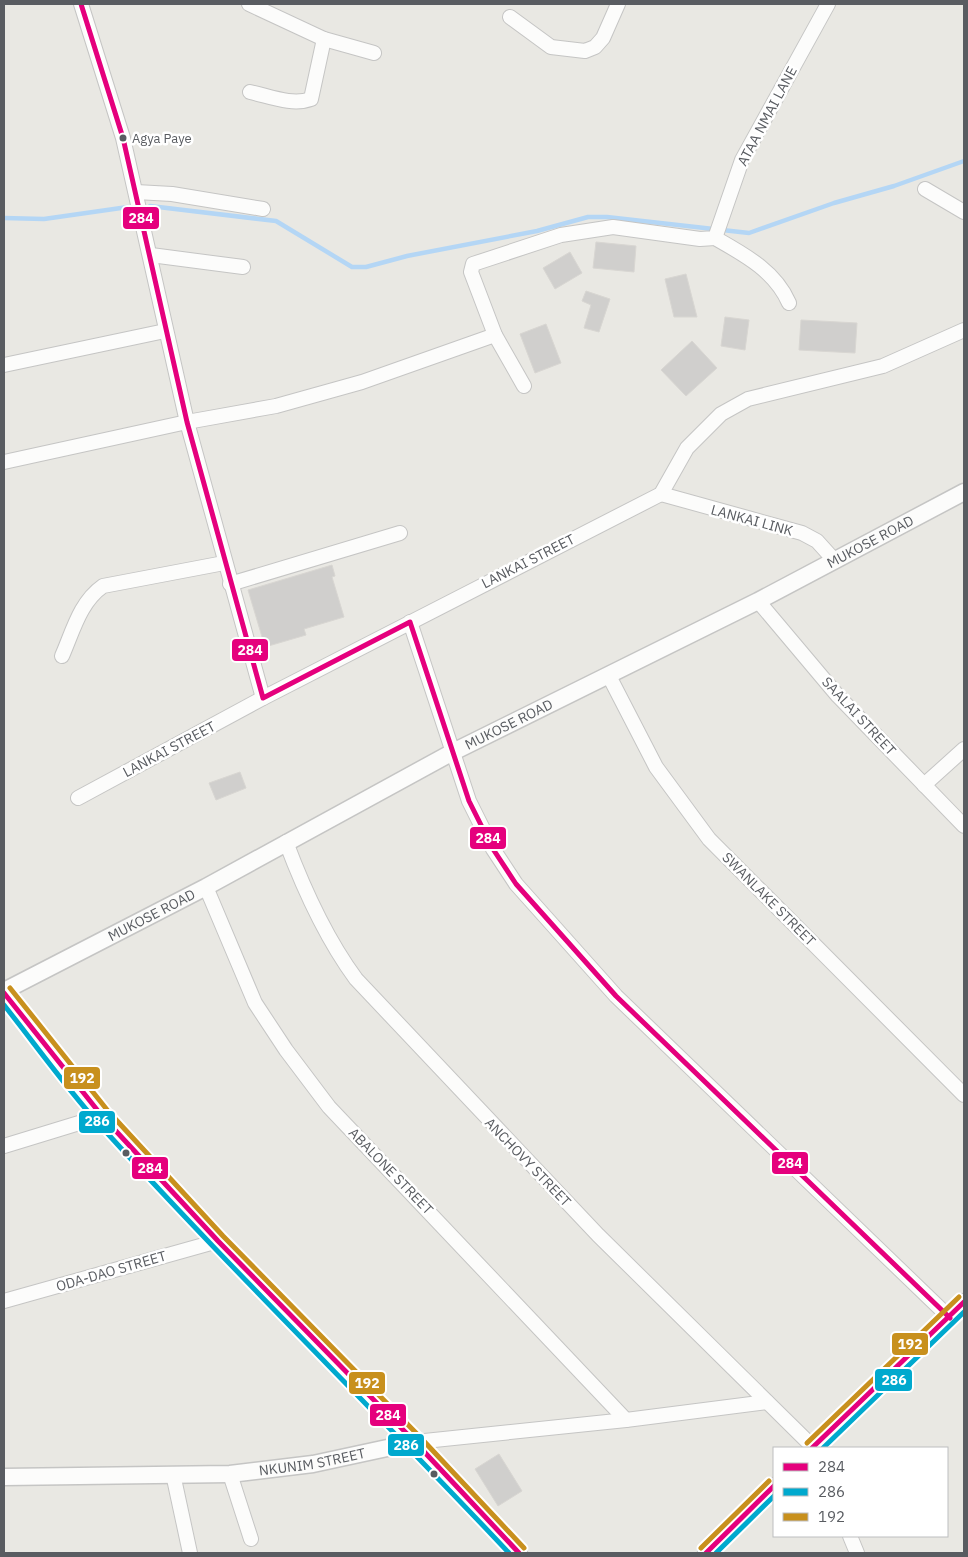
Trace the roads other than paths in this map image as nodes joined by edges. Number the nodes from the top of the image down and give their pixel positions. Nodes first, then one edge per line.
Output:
1 (81, 4) edge
2 (249, 4) edge
3 (618, 4) edge
4 (828, 4) edge
5 (510, 17) dead end
6 (324, 39) junction
7 (374, 52) dead end
8 (250, 92) dead end
9 (925, 189) dead end
10 (136, 192) junction
11 (263, 209) dead end
12 (964, 212) edge
13 (716, 236) junction
14 (151, 255) junction
15 (243, 267) dead end
16 (789, 303) dead end
17 (165, 330) junction
18 (964, 330) edge
19 (495, 335) junction
20 (4, 365) edge
21 (524, 386) dead end
22 (187, 422) junction
23 (4, 462) edge
24 (964, 492) edge
25 (661, 494) junction
26 (400, 533) dead end
27 (835, 561) junction
28 (224, 563) junction
29 (230, 584) junction
30 (758, 601) junction
31 (410, 622) junction
32 (62, 656) dead end
33 (608, 676) junction
34 (263, 698) junction
35 (964, 749) edge
36 (451, 753) junction
37 (924, 785) junction
38 (78, 798) dead end
39 (964, 826) edge
40 (286, 842) junction
41 (206, 887) junction
42 (4, 992) edge
43 (964, 1095) edge
44 (102, 1116) junction
45 (4, 1146) edge
46 (218, 1240) junction
47 (4, 1301) edge
48 (964, 1302) edge
49 (950, 1318) junction
50 (767, 1402) junction
51 (626, 1420) junction
52 (415, 1442) junction
53 (812, 1447) edge
54 (814, 1447) edge
55 (173, 1474) junction
56 (230, 1474) junction
57 (4, 1476) edge
58 (773, 1487) edge
59 (850, 1537) edge
60 (251, 1539) dead end
61 (190, 1553) edge
62 (519, 1553) edge
63 (706, 1553) edge
64 (857, 1553) edge

1 - 10 street
2 - 6 street
3 - 5 street
4 - 13 street, ATAA NMAI LANE
6 - 7 street
6 - 8 street
9 - 12 street
10 - 11 street
10 - 14 street
13 - 16 street
13 - 19 street
14 - 15 street
14 - 17 street
17 - 20 street
17 - 22 street
18 - 25 street
19 - 21 street
19 - 22 street
22 - 23 street
22 - 28 street
24 - 27 street, MUKOSE ROAD
25 - 27 street, LANKAI LINK
25 - 31 street, LANKAI STREET
26 - 29 street
27 - 30 street, MUKOSE ROAD
28 - 29 street
28 - 32 street
29 - 34 street
30 - 33 street, MUKOSE ROAD
30 - 37 street, SAALAI STREET
31 - 34 street, LANKAI STREET
31 - 36 street
33 - 36 street, MUKOSE ROAD
33 - 43 street, SWANLAKE STREET
34 - 38 street, LANKAI STREET
35 - 37 street
36 - 40 street, MUKOSE ROAD
36 - 49 street
37 - 39 street, SAALAI STREET
40 - 41 street, MUKOSE ROAD
40 - 50 street, ANCHOVY STREET
41 - 42 street, MUKOSE ROAD
41 - 51 street, ABALONE STREET
42 - 44 street
44 - 45 street
44 - 46 street
46 - 47 street, ODA-DAO STREET
46 - 52 street
48 - 49 street
49 - 54 street
50 - 51 street, NKUNIM STREET
50 - 53 street, ANCHOVY STREET
51 - 52 street, NKUNIM STREET
52 - 56 street, NKUNIM STREET
52 - 62 street
55 - 56 street, NKUNIM STREET
55 - 57 street, NKUNIM STREET
55 - 61 street
56 - 60 street
58 - 63 street
59 - 64 street

